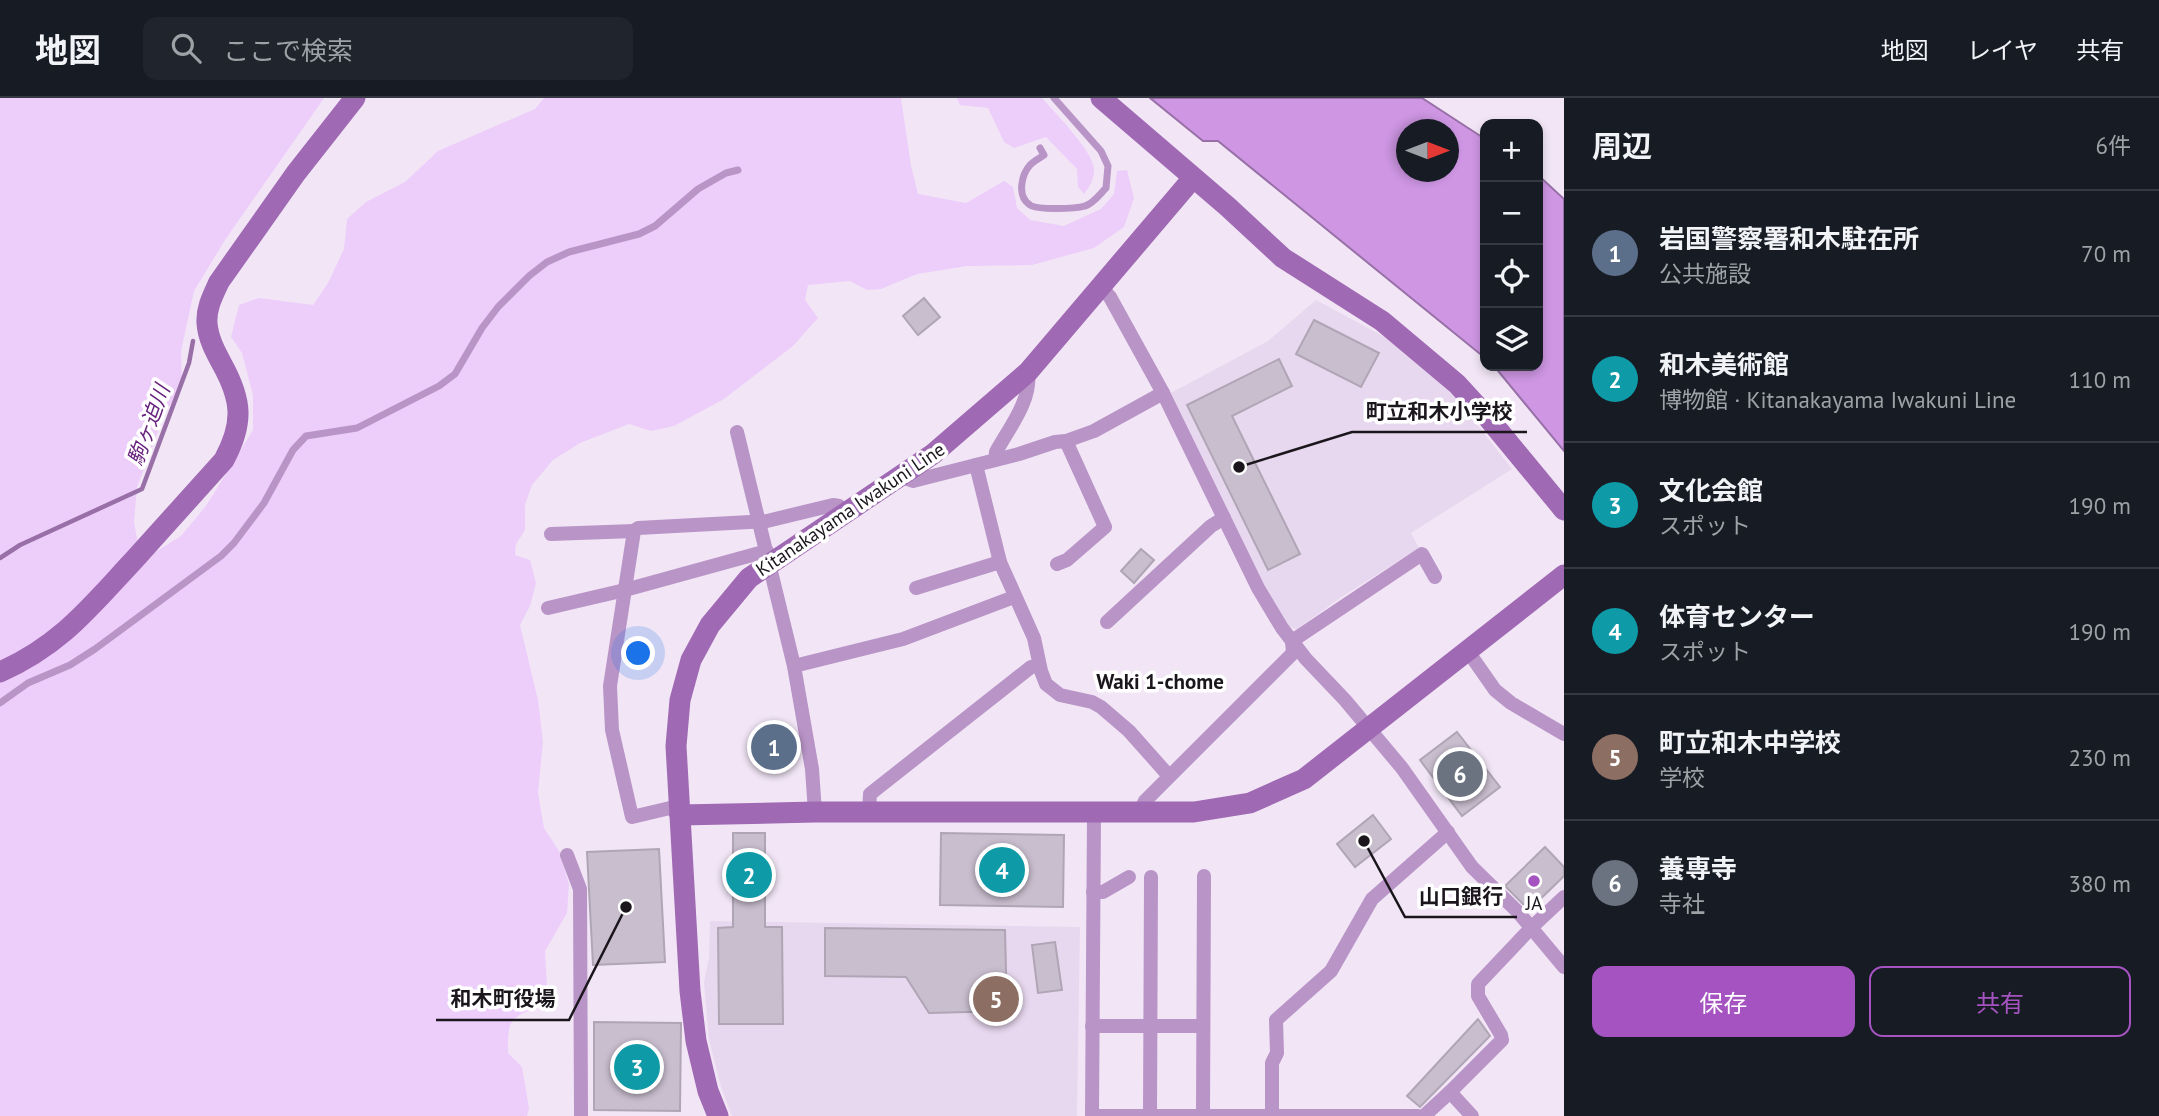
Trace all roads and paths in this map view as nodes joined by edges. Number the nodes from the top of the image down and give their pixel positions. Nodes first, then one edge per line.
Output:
1 (355, 98) edge
2 (1054, 98) edge
3 (1101, 98) edge
4 (1040, 148) dead end
5 (738, 170) dead end
6 (1193, 177) junction
7 (1101, 287) junction
8 (1028, 372) junction
9 (1163, 393) junction
10 (737, 432) dead end
11 (1066, 441) junction
12 (995, 460) junction
13 (976, 466) junction
14 (902, 477) junction
15 (1564, 510) edge
16 (846, 513) junction
17 (1224, 518) junction
18 (760, 522) junction
19 (634, 531) junction
20 (551, 534) dead end
21 (769, 557) junction
22 (1000, 562) junction
23 (1056, 564) dead end
24 (1564, 575) edge
25 (1435, 577) dead end
26 (916, 588) dead end
27 (625, 590) junction
28 (1014, 597) junction
29 (548, 608) dead end
30 (1107, 622) dead end
31 (1293, 641) junction
32 (1467, 650) junction
33 (1039, 664) junction
34 (794, 666) junction
35 (0, 672) edge
36 (0, 703) edge
37 (1367, 730) junction
38 (1564, 734) edge
39 (1169, 776) junction
40 (815, 813) junction
41 (869, 813) junction
42 (1094, 813) junction
43 (1139, 813) junction
44 (680, 816) junction
45 (1448, 832) junction
46 (567, 855) dead end
47 (1204, 876) dead end
48 (1129, 877) dead end
49 (1151, 877) dead end
50 (1093, 892) junction
51 (1564, 897) edge
52 (1531, 928) junction
53 (1564, 967) edge
54 (1092, 1026) junction
55 (1149, 1026) junction
56 (1203, 1026) junction
57 (1450, 1092) junction
58 (1203, 1115) edge
59 (581, 1116) edge
60 (718, 1116) edge
61 (1092, 1116) edge
62 (1150, 1116) edge
63 (1272, 1116) edge
64 (1418, 1116) edge
65 (1424, 1116) edge
66 (1472, 1116) edge

1 - 35 street
2 - 4 lane
3 - 6 street
5 - 36 lane
6 - 7 street, Kitanakayama Iwakuni Line
6 - 15 street
7 - 8 street, Kitanakayama Iwakuni Line
7 - 9 street
8 - 12 street
8 - 14 street, Kitanakayama Iwakuni Line
9 - 11 street
9 - 17 street
10 - 18 street
11 - 12 street
11 - 23 street
12 - 13 street
13 - 14 street
13 - 22 street
14 - 16 street, Kitanakayama Iwakuni Line
16 - 18 street
16 - 21 street, Kitanakayama Iwakuni Line
17 - 30 street
17 - 31 street
18 - 19 street
18 - 21 street
19 - 20 street
19 - 27 street
21 - 27 street
21 - 34 street
21 - 44 street, Kitanakayama Iwakuni Line
22 - 26 street
22 - 28 street
24 - 32 street
25 - 31 street
27 - 29 street
27 - 44 street
28 - 33 street
28 - 34 street
31 - 37 street
31 - 39 street
32 - 37 street
32 - 38 street
33 - 39 street
33 - 41 street
34 - 40 street
37 - 43 street
37 - 45 street
39 - 43 street
40 - 41 street
40 - 44 street
41 - 42 street
42 - 43 street
42 - 50 street
44 - 60 street, Kitanakayama Iwakuni Line
45 - 52 street
45 - 63 street
46 - 59 street
47 - 56 street
48 - 50 street
49 - 55 street
50 - 54 street
51 - 52 street
52 - 53 street
52 - 57 street
54 - 55 street
54 - 61 street
55 - 56 street
55 - 62 street
56 - 58 street
57 - 65 street
57 - 66 street
58 - 62 street
58 - 63 street
61 - 62 street
63 - 64 street

